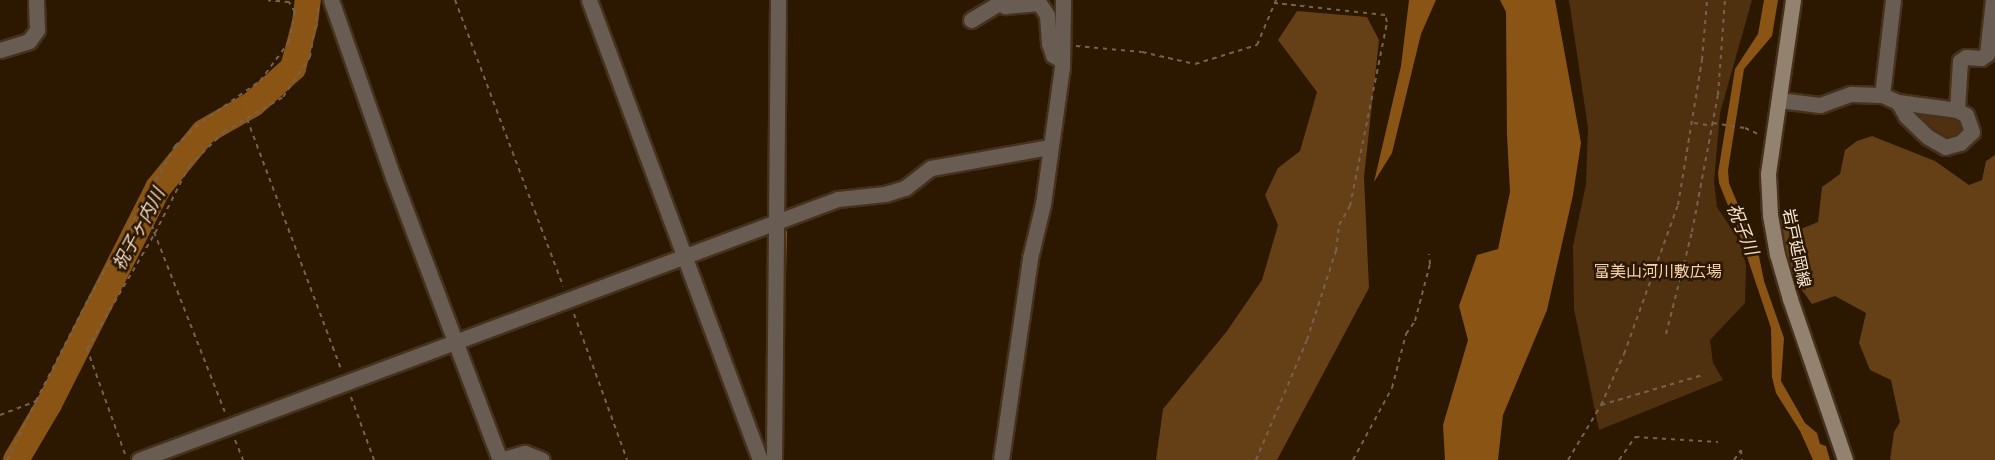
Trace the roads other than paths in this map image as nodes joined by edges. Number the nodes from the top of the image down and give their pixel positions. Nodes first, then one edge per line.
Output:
1 (36, 0) edge
2 (589, 0) edge
3 (778, 0) edge
4 (1063, 0) edge
5 (1793, 0) edge
6 (1893, 0) edge
7 (1993, 0) edge
8 (1002, 1) edge
9 (325, 3) edge
10 (971, 20) dead end
11 (0, 51) edge
12 (1061, 60) junction
13 (1882, 95) junction
14 (1779, 100) junction
15 (1898, 102) junction
16 (1957, 110) junction
17 (1050, 147) junction
18 (776, 223) junction
19 (685, 258) junction
20 (456, 342) junction
21 (139, 460) edge
22 (500, 460) edge
23 (542, 460) edge
24 (760, 460) edge
25 (774, 460) edge
26 (1001, 460) edge
27 (1845, 460) edge

1 - 11 street
2 - 19 street
3 - 18 street
4 - 12 street
5 - 14 main road, 岩戸延岡線
6 - 13 street
7 - 16 street
8 - 10 street
8 - 12 street
9 - 20 street
12 - 17 street
13 - 14 street
13 - 15 street
14 - 27 main road, 岩戸延岡線
15 - 16 street
15 - 16 street
17 - 18 street
17 - 26 street
18 - 19 street
18 - 25 street
19 - 20 street
19 - 24 street
20 - 21 street
20 - 22 street
22 - 23 street

